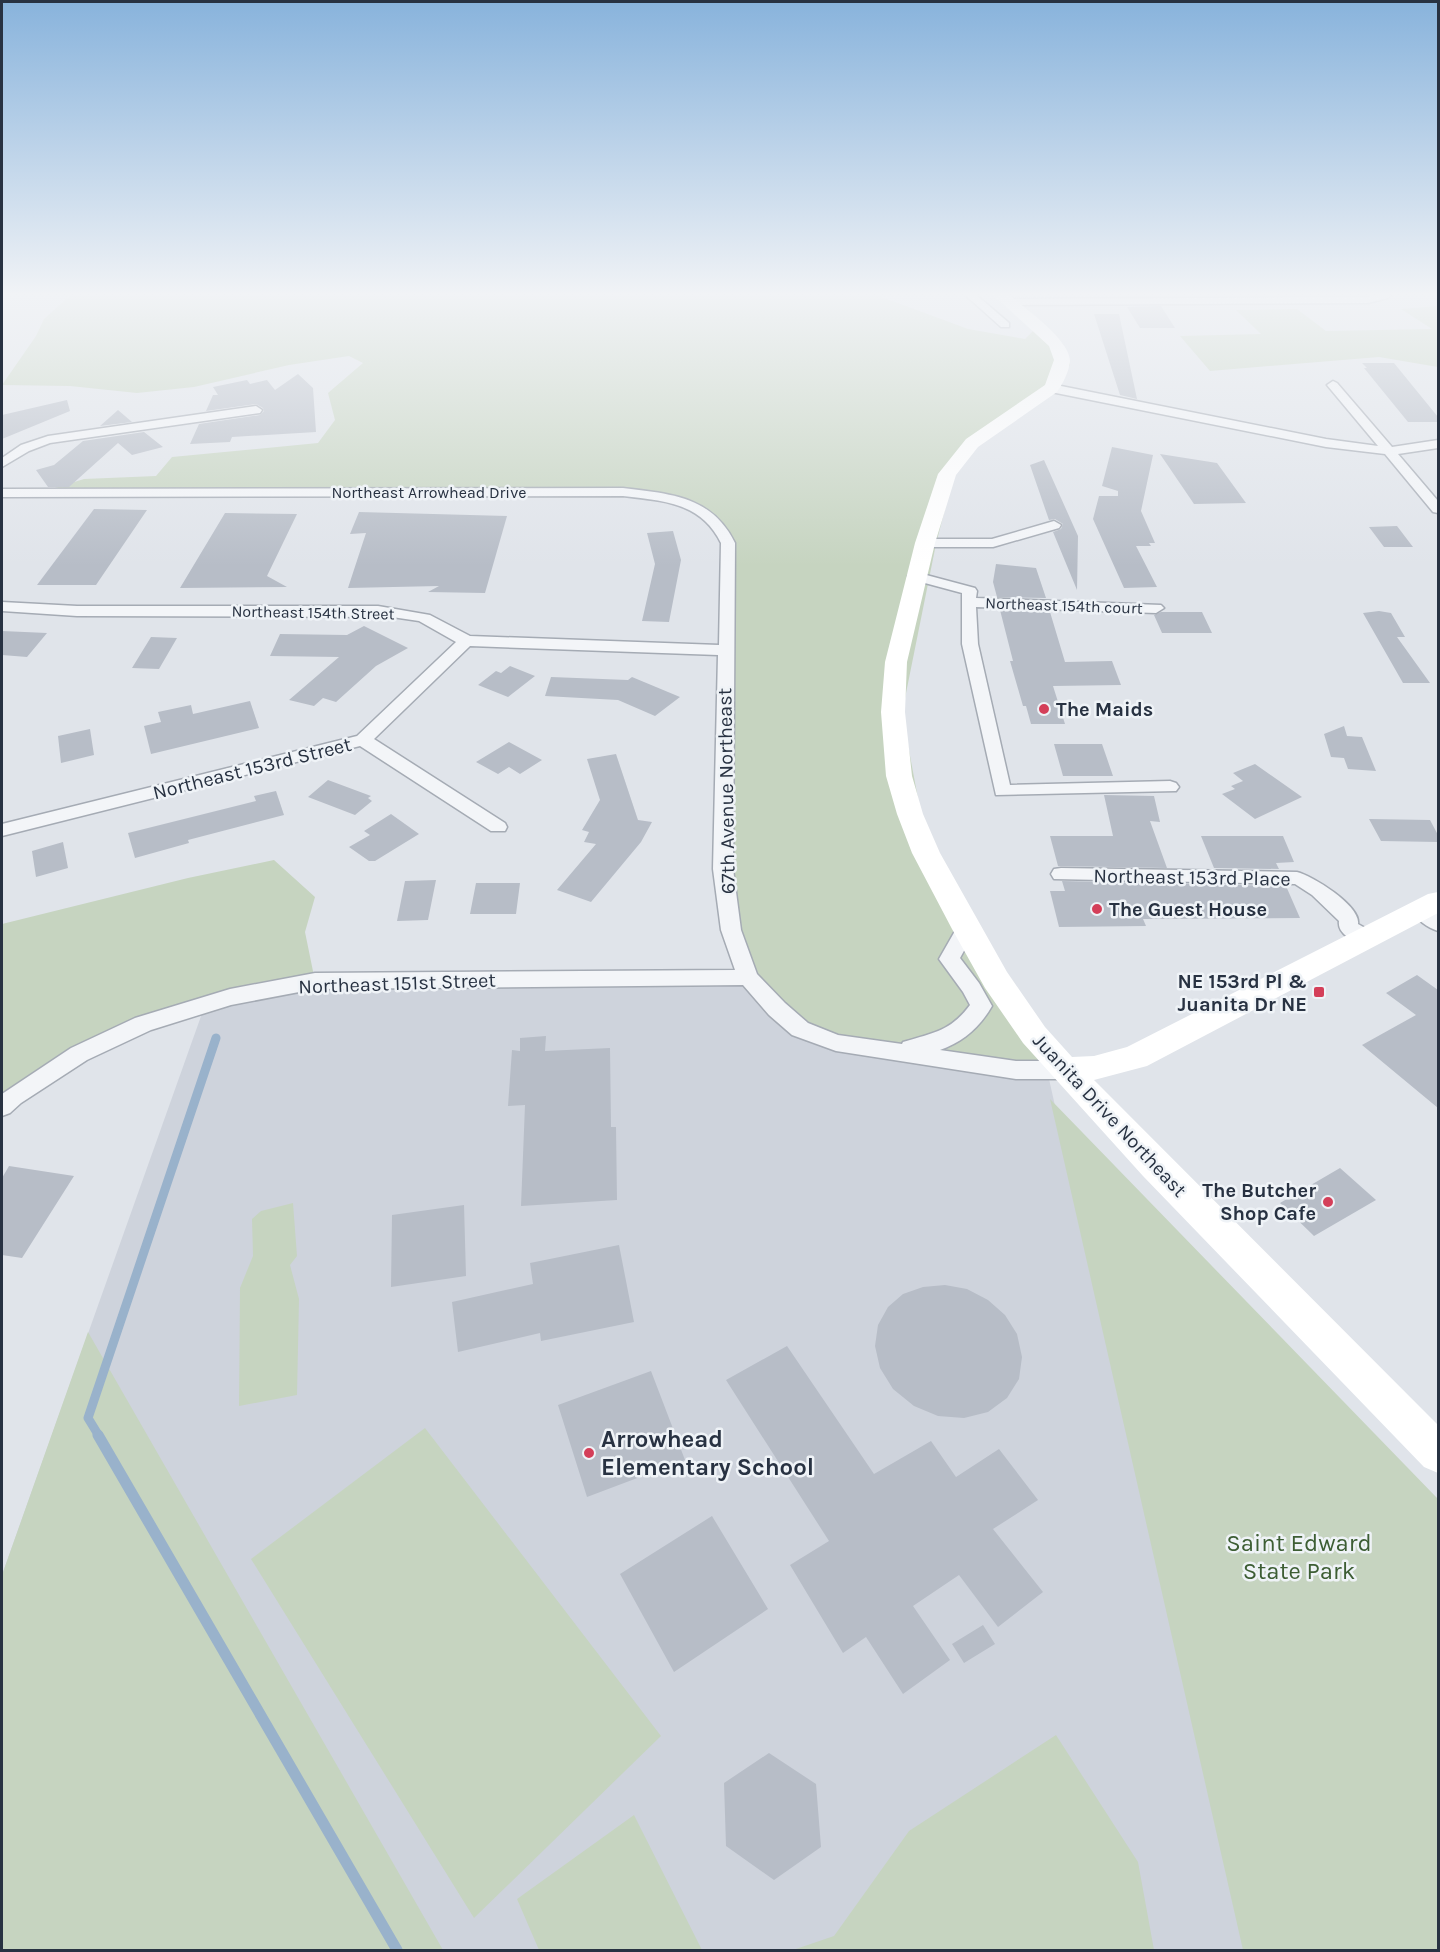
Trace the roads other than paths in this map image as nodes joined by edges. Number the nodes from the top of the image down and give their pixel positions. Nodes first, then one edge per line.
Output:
1 (1053, 384) edge
2 (1333, 385) dead end
3 (1051, 388) junction
4 (256, 410) dead end
5 (1438, 444) edge
6 (1390, 451) junction
7 (2, 463) edge
8 (2, 493) edge
9 (1438, 509) edge
10 (1054, 525) dead end
11 (925, 543) junction
12 (915, 576) junction
13 (968, 602) junction
14 (2, 606) edge
15 (1156, 608) dead end
16 (466, 641) junction
17 (725, 651) junction
18 (363, 740) junction
19 (1170, 787) dead end
20 (498, 827) dead end
21 (2, 830) edge
22 (1061, 874) dead end
23 (1432, 912) edge
24 (966, 929) junction
25 (1367, 938) junction
26 (748, 977) junction
27 (890, 1051) junction
28 (1064, 1070) junction
29 (2, 1107) edge
30 (1438, 1453) edge

1 - 3 main road
2 - 6 street
3 - 6 street
3 - 11 main road, Juanita Drive Northeast
4 - 7 street
5 - 6 street
6 - 9 street
8 - 17 street, Northeast Arrowhead Drive
10 - 11 street
11 - 12 main road, Juanita Drive Northeast
12 - 13 street, Northeast 154th court
12 - 24 main road, Juanita Drive Northeast
13 - 15 street, Northeast 154th court
13 - 19 street
14 - 16 street, Northeast 154th Street
16 - 17 street
16 - 18 street, Northeast 153rd Street
17 - 26 street, 67th Avenue Northeast
18 - 20 street
18 - 21 street, Northeast 153rd Street
22 - 25 street, Northeast 153rd Place
23 - 25 main road
24 - 27 street, 67th Avenue Northeast
24 - 28 main road, Juanita Drive Northeast
25 - 28 main road
26 - 27 street, 67th Avenue Northeast
26 - 29 street, Northeast 151st Street
27 - 28 street, 67th Avenue Northeast
28 - 30 main road, Juanita Drive Northeast

